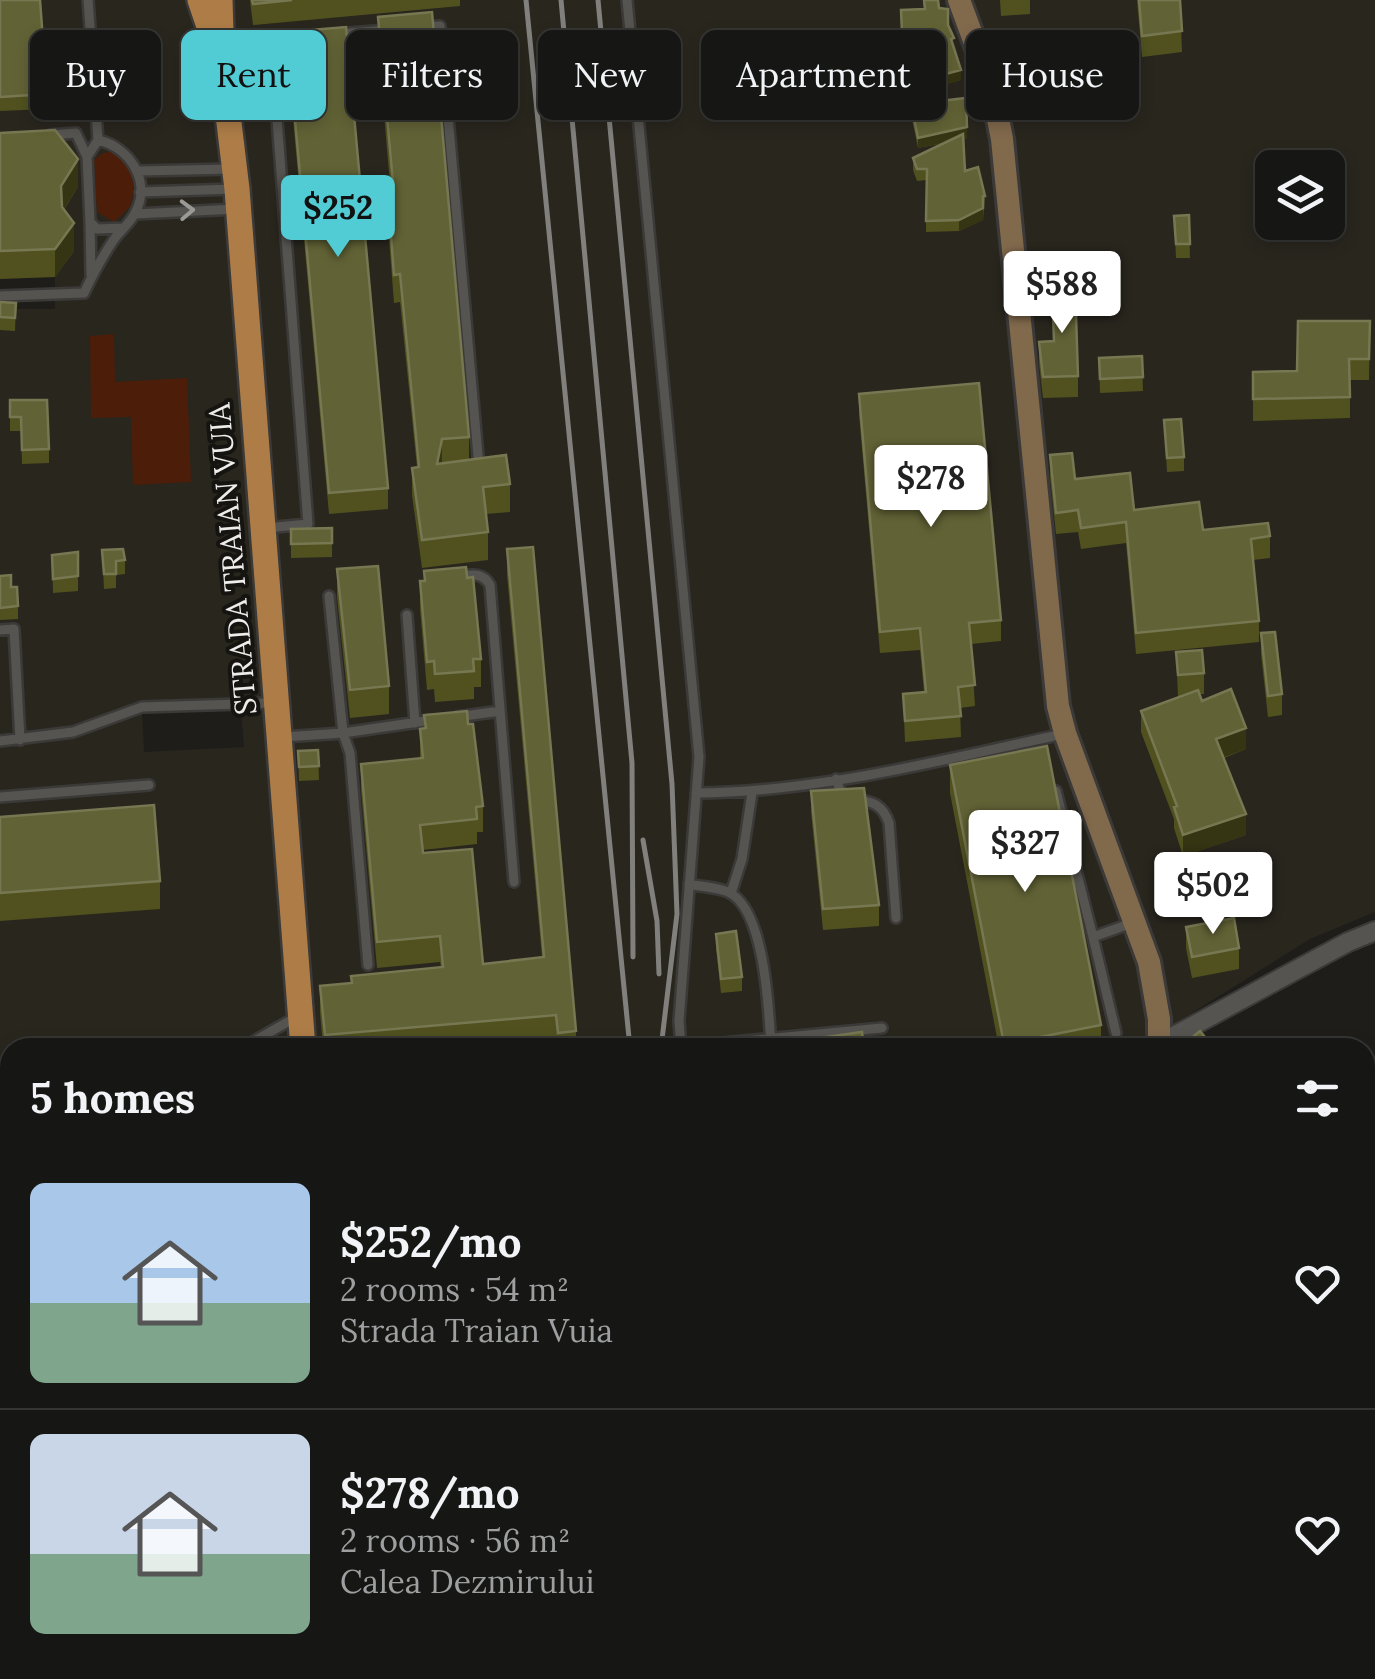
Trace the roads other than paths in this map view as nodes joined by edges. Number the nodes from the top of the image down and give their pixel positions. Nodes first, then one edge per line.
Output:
1 (88, 0) edge
2 (200, 0) edge
3 (220, 0) edge
4 (628, 0) edge
5 (959, 0) edge
6 (408, 28) edge
7 (393, 29) edge
8 (210, 30) edge
9 (221, 30) edge
10 (326, 35) edge
11 (229, 120) edge
12 (277, 120) edge
13 (32, 135) edge
14 (98, 140) junction
15 (87, 157) junction
16 (138, 171) junction
17 (237, 189) junction
18 (140, 192) junction
19 (135, 214) junction
20 (90, 222) junction
21 (122, 228) junction
22 (91, 278) junction
23 (0, 296) edge
24 (480, 480) edge
25 (262, 528) junction
26 (446, 578) edge
27 (329, 596) dead end
28 (407, 616) dead end
29 (0, 630) edge
30 (278, 702) junction
31 (500, 710) junction
32 (415, 723) junction
33 (343, 733) junction
34 (1065, 734) junction
35 (281, 737) junction
36 (20, 740) junction
37 (0, 741) edge
38 (836, 780) junction
39 (148, 785) dead end
40 (1056, 791) edge
41 (696, 793) junction
42 (752, 793) junction
43 (0, 797) edge
44 (514, 882) dead end
45 (690, 884) junction
46 (731, 893) junction
47 (896, 918) dead end
48 (1134, 922) junction
49 (1375, 931) edge
50 (1094, 936) junction
51 (368, 965) dead end
52 (301, 1014) junction
53 (882, 1028) dead end
54 (1116, 1033) dead end
55 (259, 1038) edge
56 (302, 1038) edge
57 (681, 1038) edge
58 (769, 1038) edge
59 (807, 1038) edge
60 (1159, 1038) edge
61 (1173, 1038) edge

1 - 14 lane
2 - 8 main road, STRADA TRAIAN VUIA
3 - 9 main road, STRADA TRAIAN VUIA
4 - 41 lane
5 - 34 main road
6 - 24 lane
7 - 10 lane
11 - 17 main road, STRADA TRAIAN VUIA
12 - 25 lane
13 - 15 lane
14 - 15 lane
14 - 16 lane
15 - 20 lane
16 - 17 lane
16 - 18 lane
17 - 18 lane
19 -> 17 lane
17 - 25 main road, STRADA TRAIAN VUIA
18 - 19 lane
19 - 21 lane
20 - 21 lane
20 - 22 lane
21 - 22 lane
22 - 23 lane
25 - 30 main road, STRADA TRAIAN VUIA
26 - 31 lane
27 - 33 lane
28 - 32 lane
29 - 36 lane
30 - 35 main road, STRADA TRAIAN VUIA
30 - 36 lane
31 - 32 lane
31 - 44 lane
32 - 33 lane
33 - 35 lane
33 - 51 lane
34 - 38 lane
34 - 48 main road
35 - 52 main road, STRADA TRAIAN VUIA
36 - 37 lane
38 - 42 lane
38 - 47 lane
39 - 43 lane
40 - 50 lane
41 - 42 lane
41 - 45 lane
42 - 46 lane
45 - 46 lane
45 - 57 lane
46 - 58 lane
48 - 50 lane
48 - 60 main road
49 - 61 street
50 - 54 lane
52 - 55 lane
52 - 56 main road, STRADA TRAIAN VUIA
53 - 59 lane

